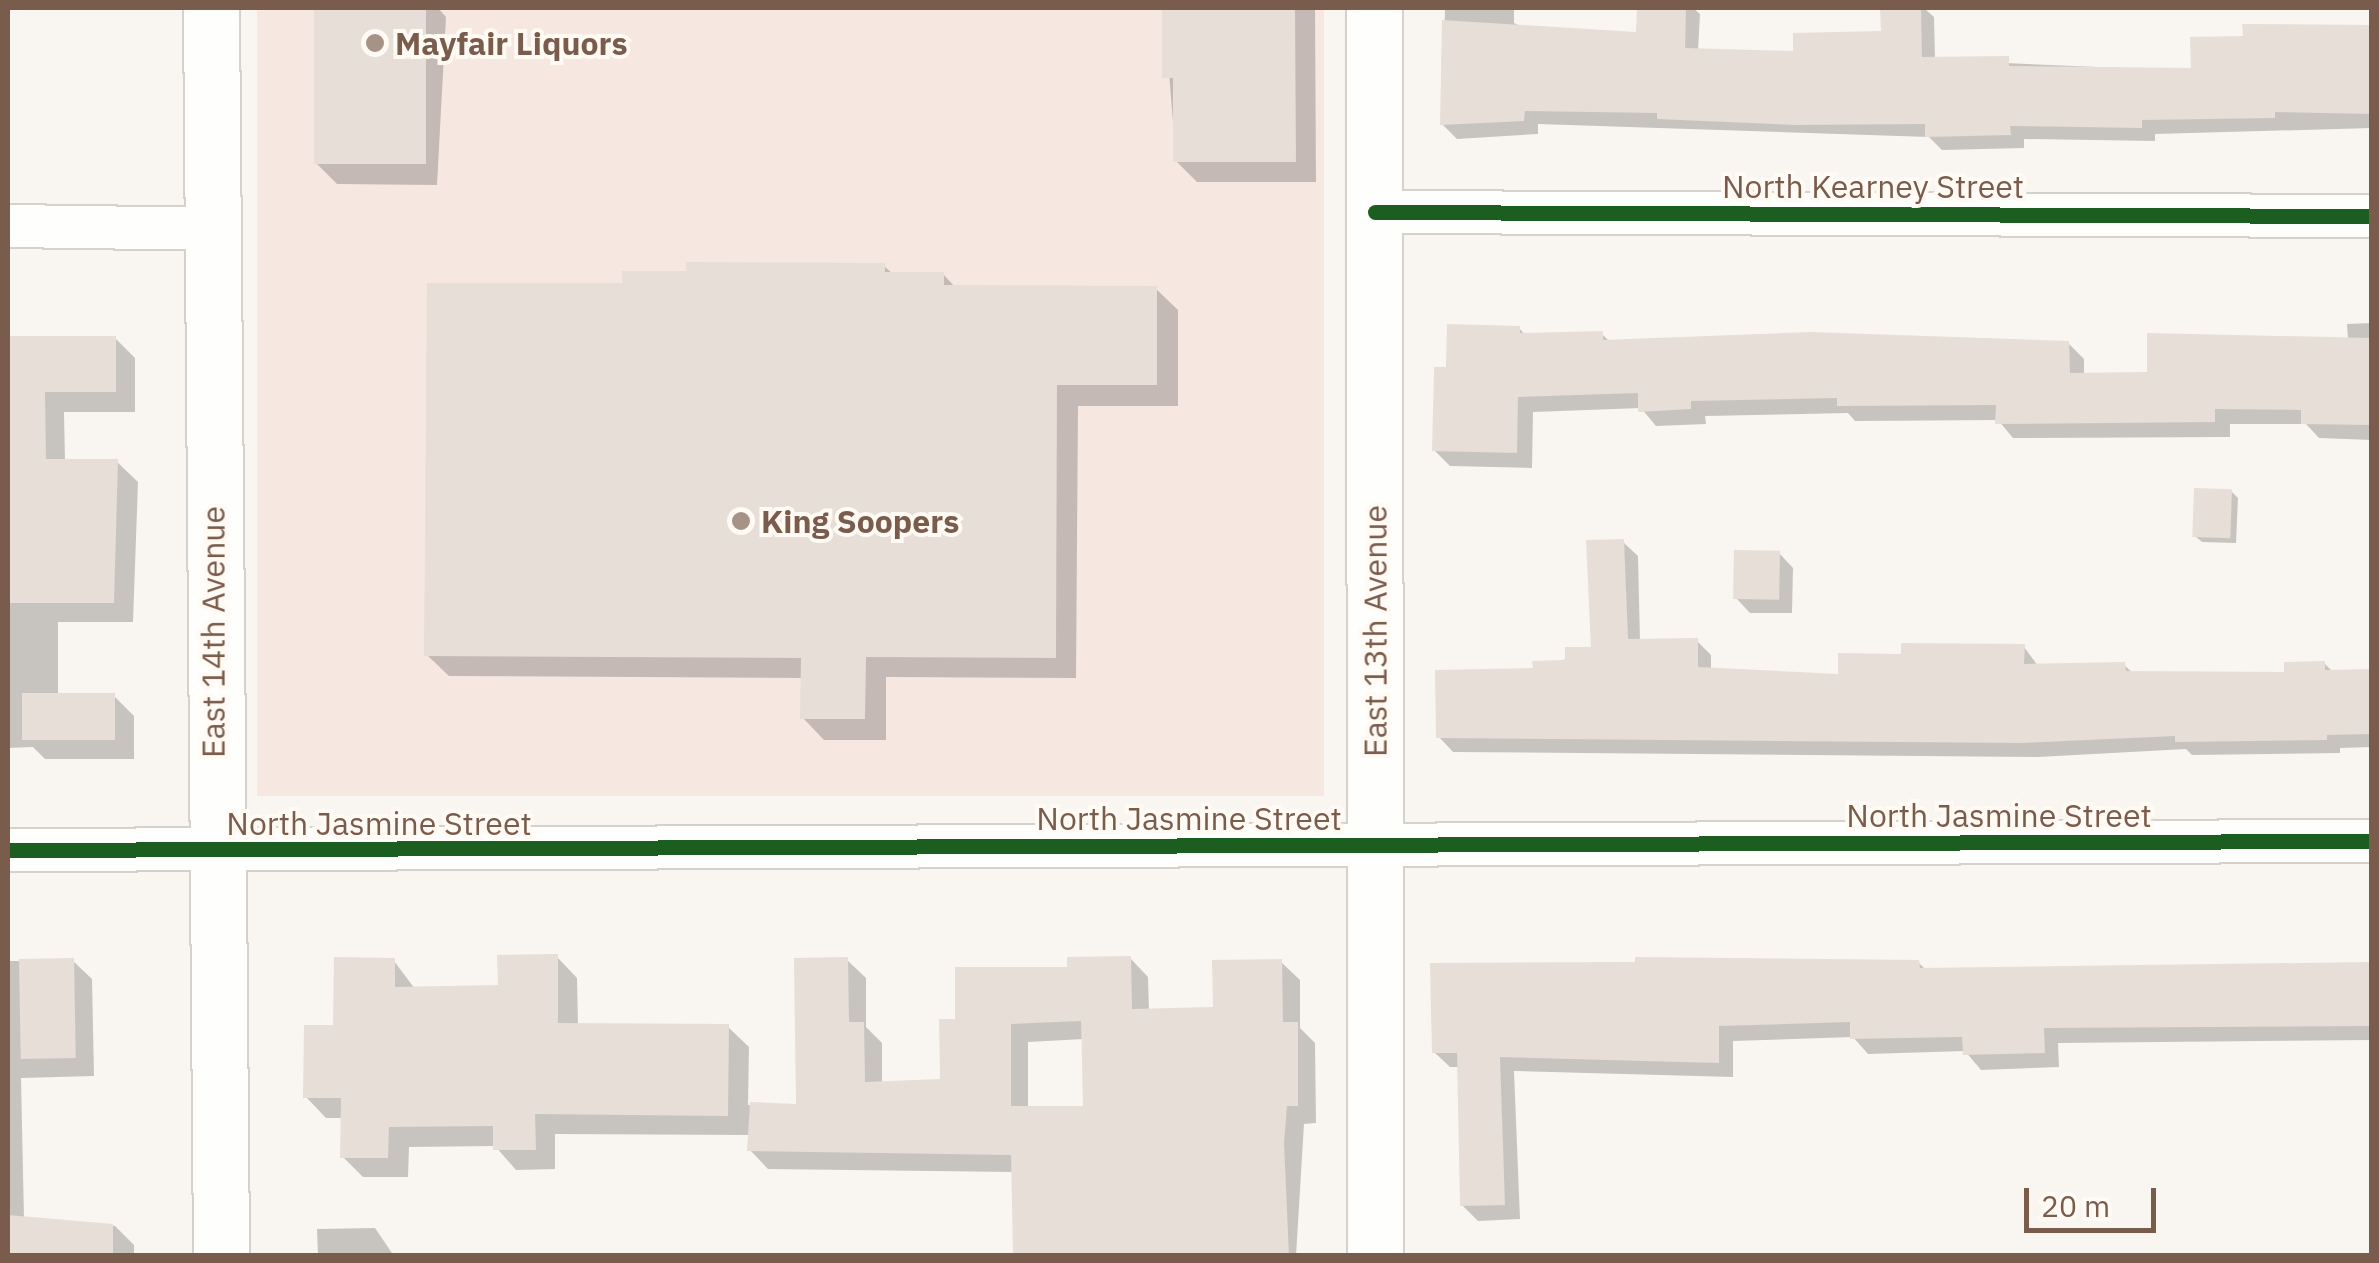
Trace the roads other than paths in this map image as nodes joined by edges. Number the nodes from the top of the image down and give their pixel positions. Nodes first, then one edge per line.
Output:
1 (211, 8) edge
2 (1374, 8) edge
3 (1375, 212) junction
4 (2372, 216) edge
5 (8, 226) edge
6 (211, 229) junction
7 (2372, 841) edge
8 (1375, 844) junction
9 (8, 850) edge
10 (213, 851) junction
11 (221, 1256) edge
12 (1375, 1256) edge

1 - 6 main road, East 14th Avenue
2 - 3 main road, East 13th Avenue
3 - 4 street, North Kearney Street
3 - 8 main road, East 13th Avenue
5 - 6 street
6 - 10 main road, East 14th Avenue
7 - 8 street, North Jasmine Street
8 - 10 street, North Jasmine Street
8 - 12 main road, East 13th Avenue
9 - 10 street, North Jasmine Street
10 - 11 main road, East 14th Avenue

